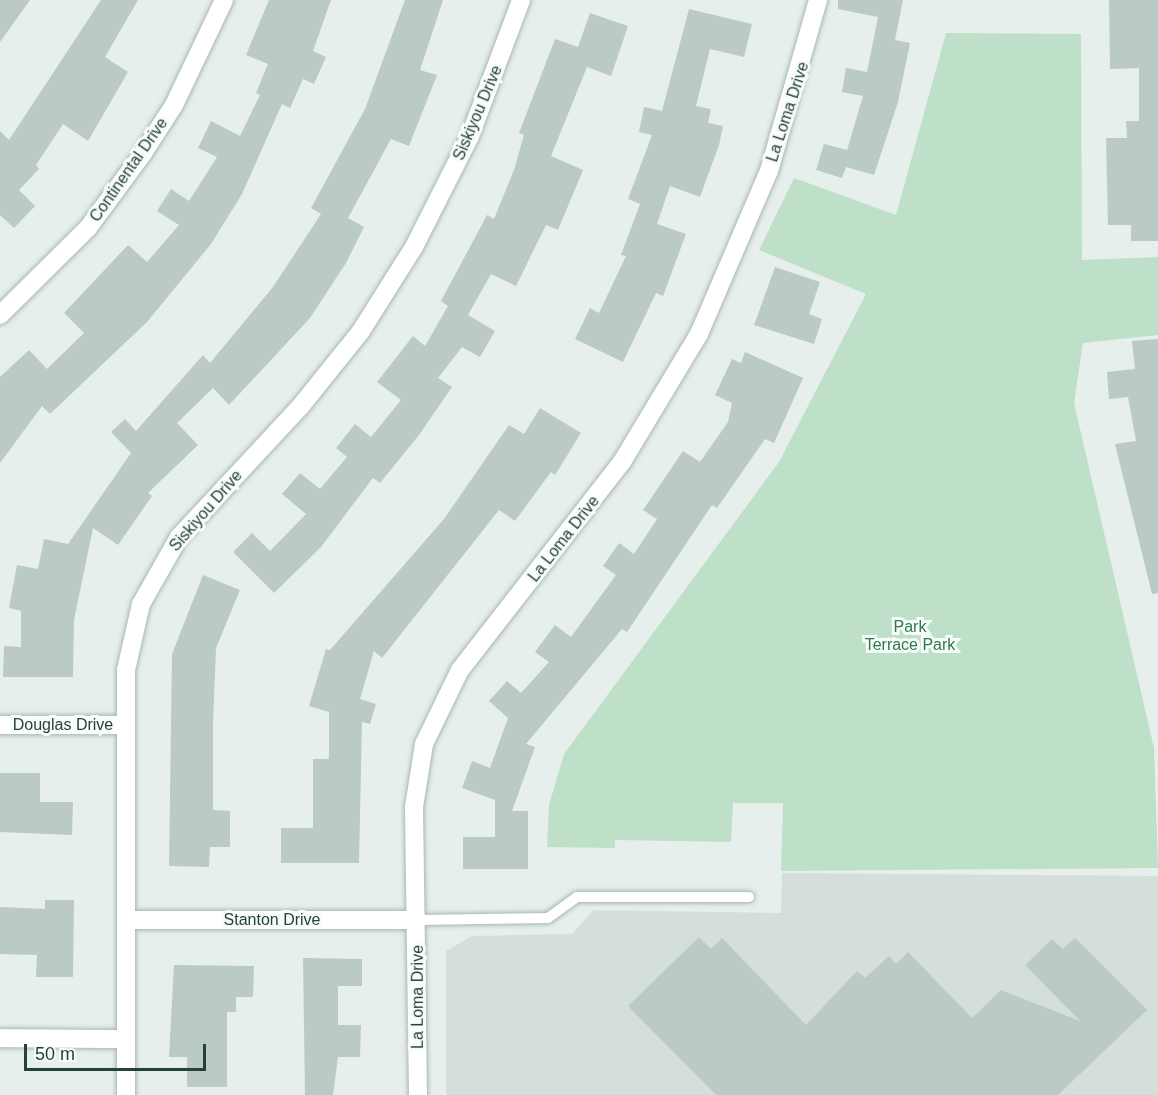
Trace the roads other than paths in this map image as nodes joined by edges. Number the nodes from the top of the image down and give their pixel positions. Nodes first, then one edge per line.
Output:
1 (224, 0) edge
2 (521, 0) edge
3 (818, 0) edge
4 (0, 315) edge
5 (0, 725) edge
6 (126, 725) junction
7 (749, 897) dead end
8 (127, 920) junction
9 (418, 920) junction
10 (0, 1038) edge
11 (126, 1039) junction
12 (126, 1095) edge
13 (418, 1095) edge

1 - 4 street, Continental Drive
2 - 6 street, Siskiyou Drive
3 - 9 street, La Loma Drive
5 - 6 street, Douglas Drive
6 - 8 street, Siskiyou Drive
7 - 9 lane
8 - 9 street, Stanton Drive
8 - 11 street, Siskiyou Drive
9 - 13 street, La Loma Drive
10 - 11 street
11 - 12 street, Siskiyou Drive

